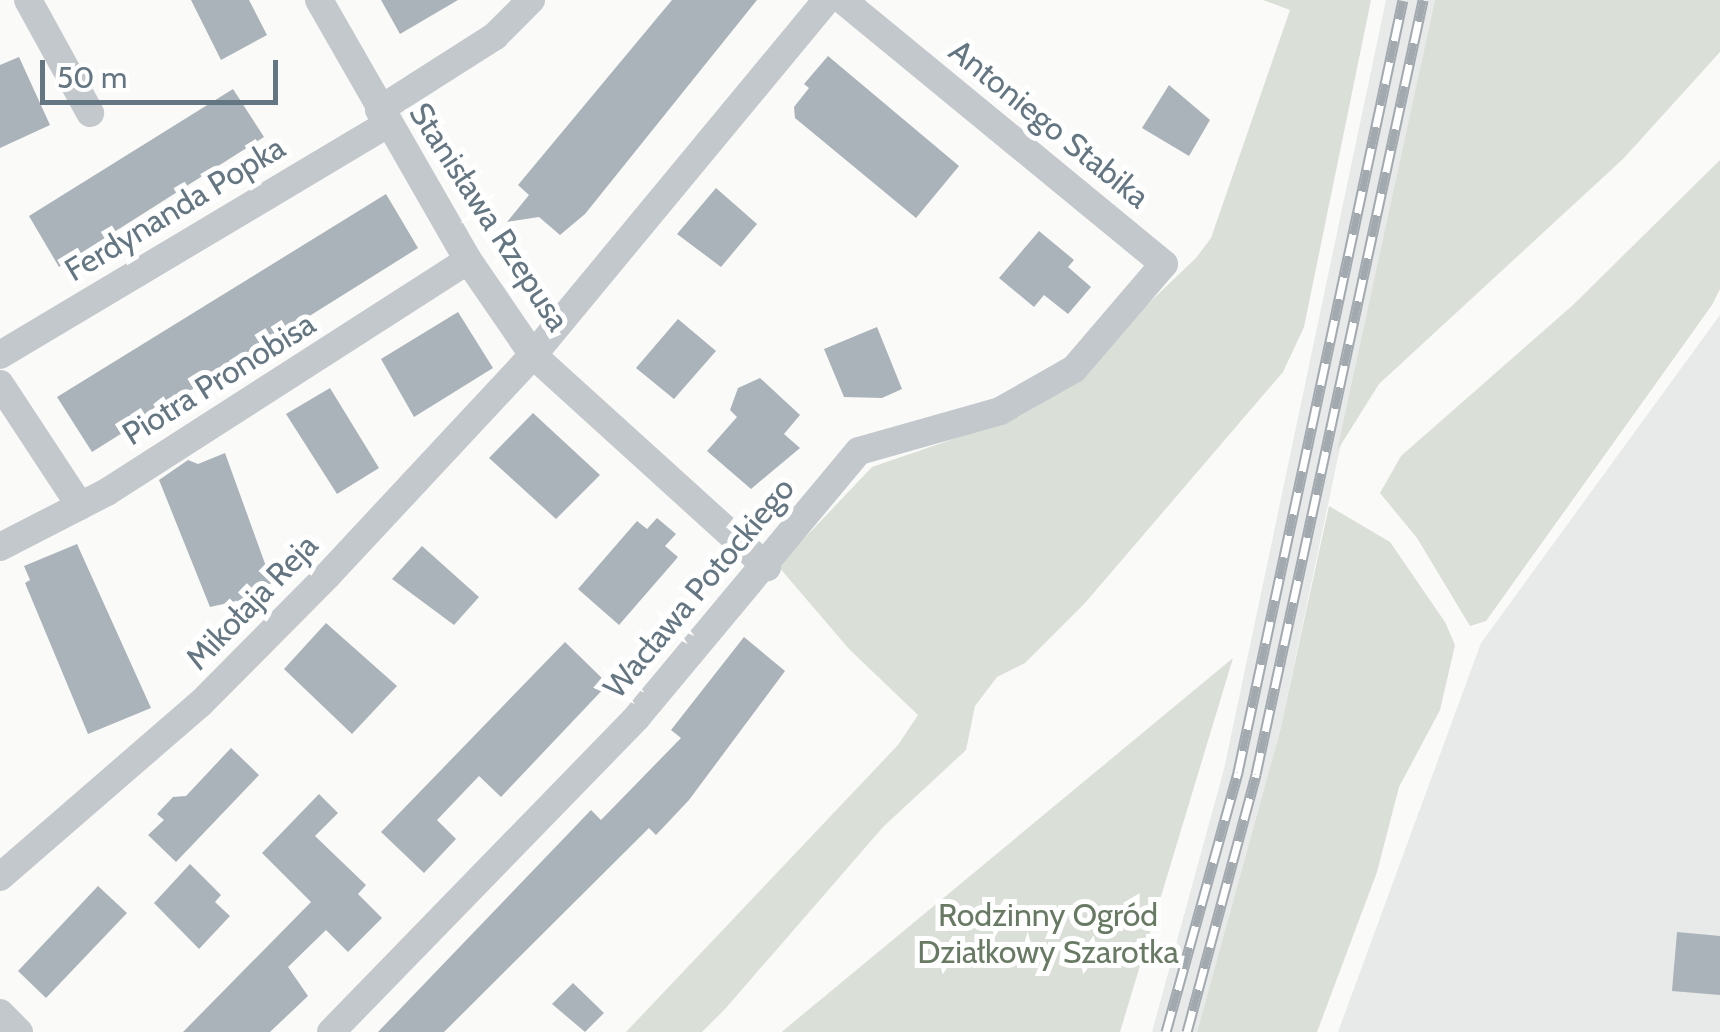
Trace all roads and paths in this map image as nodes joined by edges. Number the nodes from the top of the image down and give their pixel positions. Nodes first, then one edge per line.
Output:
1 (28, 0) edge
2 (319, 0) edge
3 (531, 0) edge
4 (827, 0) edge
5 (843, 0) edge
6 (90, 113) dead end
7 (383, 117) junction
8 (468, 260) junction
9 (1164, 264) joint
10 (0, 354) edge
11 (533, 355) junction
12 (0, 384) edge
13 (80, 506) junction
14 (0, 547) edge
15 (767, 567) junction
16 (0, 876) edge
17 (0, 1012) edge
18 (20, 1032) edge
19 (331, 1032) edge

1 - 6 street
2 - 7 street, Stanisława Rzepusa
3 - 7 street, Ferdynanda Popka
4 - 11 street, Mikołaja Reja
5 - 9 street, Antoniego Stabika
7 - 8 street, Stanisława Rzepusa
7 - 10 street, Ferdynanda Popka
8 - 11 street, Stanisława Rzepusa
8 - 13 street, Piotra Pronobisa
9 - 15 street, Wacława Potockiego
11 - 15 street, Stanisława Rzepusa
11 - 16 street, Mikołaja Reja
12 - 13 street
13 - 14 street, Piotra Pronobisa
15 - 19 street, Wacława Potockiego
17 - 18 street

